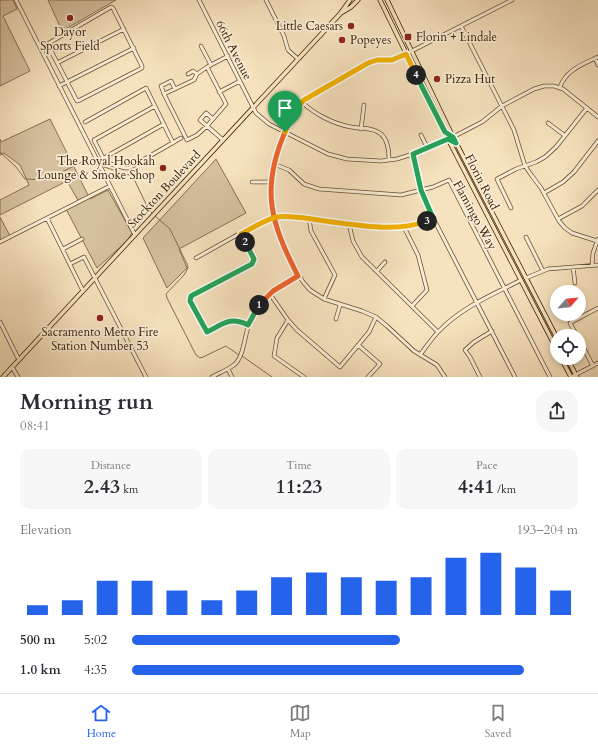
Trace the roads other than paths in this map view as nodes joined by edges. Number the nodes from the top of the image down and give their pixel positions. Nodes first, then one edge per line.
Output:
1 (16, 0) edge
2 (199, 0) edge
3 (266, 0) edge
4 (350, 0) edge
5 (358, 0) edge
6 (380, 0) edge
7 (387, 0) edge
8 (512, 0) edge
9 (340, 14) junction
10 (461, 26) junction
11 (124, 29) junction
12 (201, 46) dead end
13 (134, 48) junction
14 (412, 52) junction
15 (406, 54) junction
16 (228, 56) junction
17 (596, 58) edge
18 (298, 59) junction
19 (57, 63) junction
20 (210, 65) junction
21 (598, 65) edge
22 (207, 67) junction
23 (188, 74) dead end
24 (197, 74) junction
25 (240, 81) junction
26 (67, 82) junction
27 (60, 86) junction
28 (560, 87) junction
29 (175, 89) junction
30 (220, 92) junction
31 (164, 94) junction
32 (302, 102) junction
33 (364, 105) dead end
34 (155, 106) junction
35 (502, 106) junction
36 (253, 108) junction
37 (587, 108) junction
38 (598, 117) edge
39 (212, 119) junction
40 (85, 122) dead end
41 (548, 123) dead end
42 (164, 124) junction
43 (207, 126) junction
44 (361, 129) junction
45 (285, 132) junction
46 (445, 132) junction
47 (421, 135) dead end
48 (564, 135) junction
49 (453, 137) junction
50 (181, 138) dead end
51 (448, 139) junction
52 (223, 140) junction
53 (598, 141) edge
54 (173, 143) junction
55 (456, 143) junction
56 (428, 149) junction
57 (413, 154) junction
58 (104, 158) junction
59 (389, 160) junction
60 (99, 162) junction
61 (274, 164) junction
62 (525, 166) junction
63 (252, 182) dead end
64 (271, 182) junction
65 (110, 186) junction
66 (421, 190) junction
67 (598, 190) edge
68 (544, 193) junction
69 (511, 208) dead end
70 (47, 218) junction
71 (274, 218) junction
72 (309, 218) junction
73 (433, 218) junction
74 (558, 219) junction
75 (349, 224) junction
76 (404, 227) junction
77 (241, 234) junction
78 (135, 235) junction
79 (526, 237) dead end
80 (82, 239) dead end
81 (597, 240) edge
82 (0, 242) edge
83 (63, 249) junction
84 (196, 258) dead end
85 (385, 262) dead end
86 (70, 264) junction
87 (598, 265) edge
88 (592, 266) junction
89 (573, 267) junction
90 (543, 270) junction
91 (377, 271) junction
92 (517, 273) junction
93 (298, 276) junction
94 (95, 278) junction
95 (526, 278) junction
96 (521, 280) junction
97 (529, 284) junction
98 (575, 284) dead end
99 (504, 289) junction
100 (83, 291) junction
101 (270, 294) junction
102 (324, 299) junction
103 (476, 302) junction
104 (340, 304) junction
105 (412, 306) junction
106 (598, 308) edge
107 (376, 317) junction
108 (336, 319) dead end
109 (288, 320) junction
110 (0, 322) edge
111 (248, 325) junction
112 (552, 329) edge
113 (573, 329) edge
114 (492, 331) junction
115 (438, 332) junction
116 (550, 336) edge
117 (358, 345) junction
118 (586, 352) edge
119 (420, 355) junction
120 (19, 360) junction
121 (598, 364) edge
122 (565, 365) edge
123 (570, 365) edge
124 (593, 366) junction
125 (12, 367) junction
126 (228, 369) junction
127 (576, 376) edge
128 (3, 377) edge
129 (18, 377) edge
130 (146, 377) edge
131 (212, 377) edge
132 (232, 377) edge
133 (304, 377) edge
134 (368, 377) edge
135 (445, 377) edge
136 (480, 377) edge
137 (515, 377) edge
138 (550, 377) edge
139 (571, 377) edge

1 - 27 street
2 - 16 street, 66th Avenue
3 - 18 street
4 - 9 main road, Stockton Boulevard
5 - 9 main road, Stockton Boulevard
6 - 15 main road, Florin Road
7 - 14 main road, Florin Road
8 - 10 street
9 - 18 main road, Stockton Boulevard
10 - 14 street
10 - 35 street
11 - 13 street
11 - 19 street
11 - 19 street
12 - 20 street
13 - 26 street
13 - 26 street
14 - 15 street
14 - 49 main road, Florin Road
15 - 32 street
15 - 46 main road, Florin Road
16 - 20 street
16 - 25 street, 66th Avenue
17 - 21 street
17 - 28 street
18 - 36 main road, Stockton Boulevard
19 - 26 street
20 - 22 street
22 - 24 street
22 - 30 street
23 - 24 street
24 - 29 street
25 - 30 street
25 - 36 street, 66th Avenue
26 - 27 street
27 - 60 street
28 - 35 street
28 - 37 street
29 - 31 street
29 - 31 street
30 - 39 street
31 - 43 street
32 - 44 street
32 - 45 street
33 - 44 street
34 - 40 street
34 - 42 street
34 - 58 street
35 - 49 street
35 - 62 street
36 - 45 street, 66th Avenue
36 - 52 main road, Stockton Boulevard
37 - 38 street
37 - 48 street
39 - 43 street
39 - 43 street
41 - 48 street
42 - 54 street
42 - 58 street
43 - 52 street
44 - 59 street
45 - 59 street, 66th Avenue
45 - 61 street
46 - 49 main road
46 - 51 main road, Florin Road
47 - 56 street
48 - 62 street
49 - 55 main road, Florin Road
50 - 54 street
51 - 55 main road
51 - 56 street, 66th Avenue
51 - 92 main road, Florin Road
52 - 78 main road, Stockton Boulevard
53 - 68 street
54 - 60 street
55 - 95 main road, Florin Road
56 - 57 street, 66th Avenue
57 - 59 street, 66th Avenue
57 - 66 street
58 - 60 street
60 - 65 street
61 - 64 street
61 - 66 street, Flamingo Way
62 - 68 street
62 - 69 street
63 - 64 street
64 - 71 street
65 - 70 street
65 - 78 street
66 - 73 street
66 - 99 street, Flamingo Way
67 - 74 street
68 - 74 street
70 - 82 street
70 - 83 street
71 - 72 street
71 - 77 street
71 - 93 street
72 - 75 street
72 - 102 street
73 - 76 street
73 - 103 street
74 - 81 street
75 - 76 street
75 - 91 street
76 - 105 street
77 - 84 street
77 - 111 street
78 - 94 main road, Stockton Boulevard
79 - 90 street
80 - 83 street
81 - 88 street
83 - 86 street
85 - 91 street
86 - 94 street
86 - 100 street
87 - 88 street
88 - 89 street
89 - 90 street
89 - 98 street
90 - 95 street
91 - 105 street
92 - 95 main road
92 - 96 main road, Florin Road
93 - 101 street
93 - 102 street
94 - 100 main road, Stockton Boulevard
94 - 130 street
95 - 97 main road, Florin Road
96 - 97 main road
96 - 99 street
96 - 116 main road, Florin Road
97 - 112 main road, Florin Road
99 - 103 street
99 - 138 street, Flamingo Way
100 - 120 main road, Stockton Boulevard
101 - 109 street
101 - 111 street
102 - 104 street
103 - 114 street
103 - 115 street
104 - 107 street
104 - 108 street
105 - 115 street
106 - 113 street
107 - 117 street
107 - 119 street
109 - 117 street
109 - 133 street
110 - 120 street
111 - 126 street
114 - 136 street
114 - 137 street
115 - 119 street
117 - 134 street
118 - 124 street
119 - 135 street
120 - 125 main road, Stockton Boulevard
121 - 124 street
122 - 139 main road
123 - 127 main road
124 - 127 street
125 - 128 main road, Stockton Boulevard
125 - 129 street
126 - 131 street
126 - 132 street
127 - 139 street

